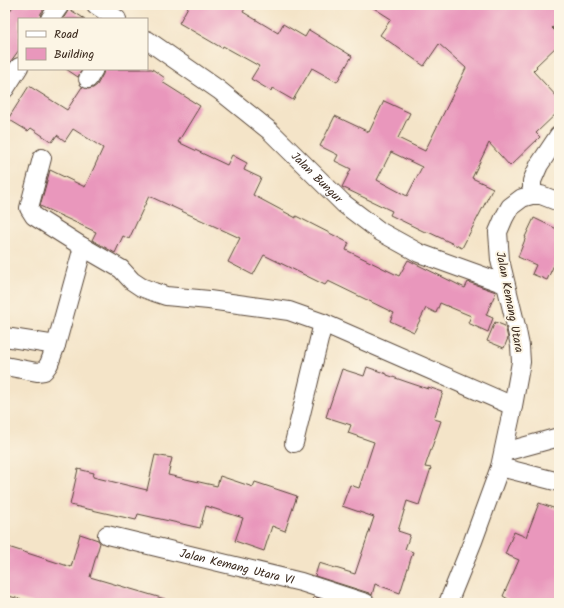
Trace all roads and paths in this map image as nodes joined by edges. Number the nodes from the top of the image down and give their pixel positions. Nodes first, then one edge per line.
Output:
1 (60, 5) edge
2 (96, 5) edge
3 (51, 18) edge
4 (116, 18) edge
5 (148, 41) edge
6 (18, 70) edge
7 (5, 89) edge
8 (559, 135) edge
9 (42, 158) dead end
10 (532, 196) junction
11 (559, 202) edge
12 (83, 247) junction
13 (506, 284) junction
14 (323, 323) junction
15 (5, 338) edge
16 (56, 345) junction
17 (5, 366) edge
18 (513, 406) junction
19 (559, 438) edge
20 (294, 443) dead end
21 (502, 460) junction
22 (559, 482) edge
23 (107, 535) dead end
24 (452, 601) edge
25 (366, 603) edge

1 - 3 street
2 - 4 street
5 - 13 street, Jalan Bungur
6 - 7 street
8 - 10 street
9 - 12 street
10 - 11 street
10 - 13 street, Jalan Kemang Utara
12 - 14 street
12 - 16 street
13 - 18 street, Jalan Kemang Utara
14 - 18 street
14 - 20 street
15 - 16 street
16 - 17 street
18 - 21 street, Jalan Kemang Utara
19 - 21 street
21 - 22 street
21 - 24 street, Jalan Kemang Utara
23 - 25 street, Jalan Kemang Utara VI

